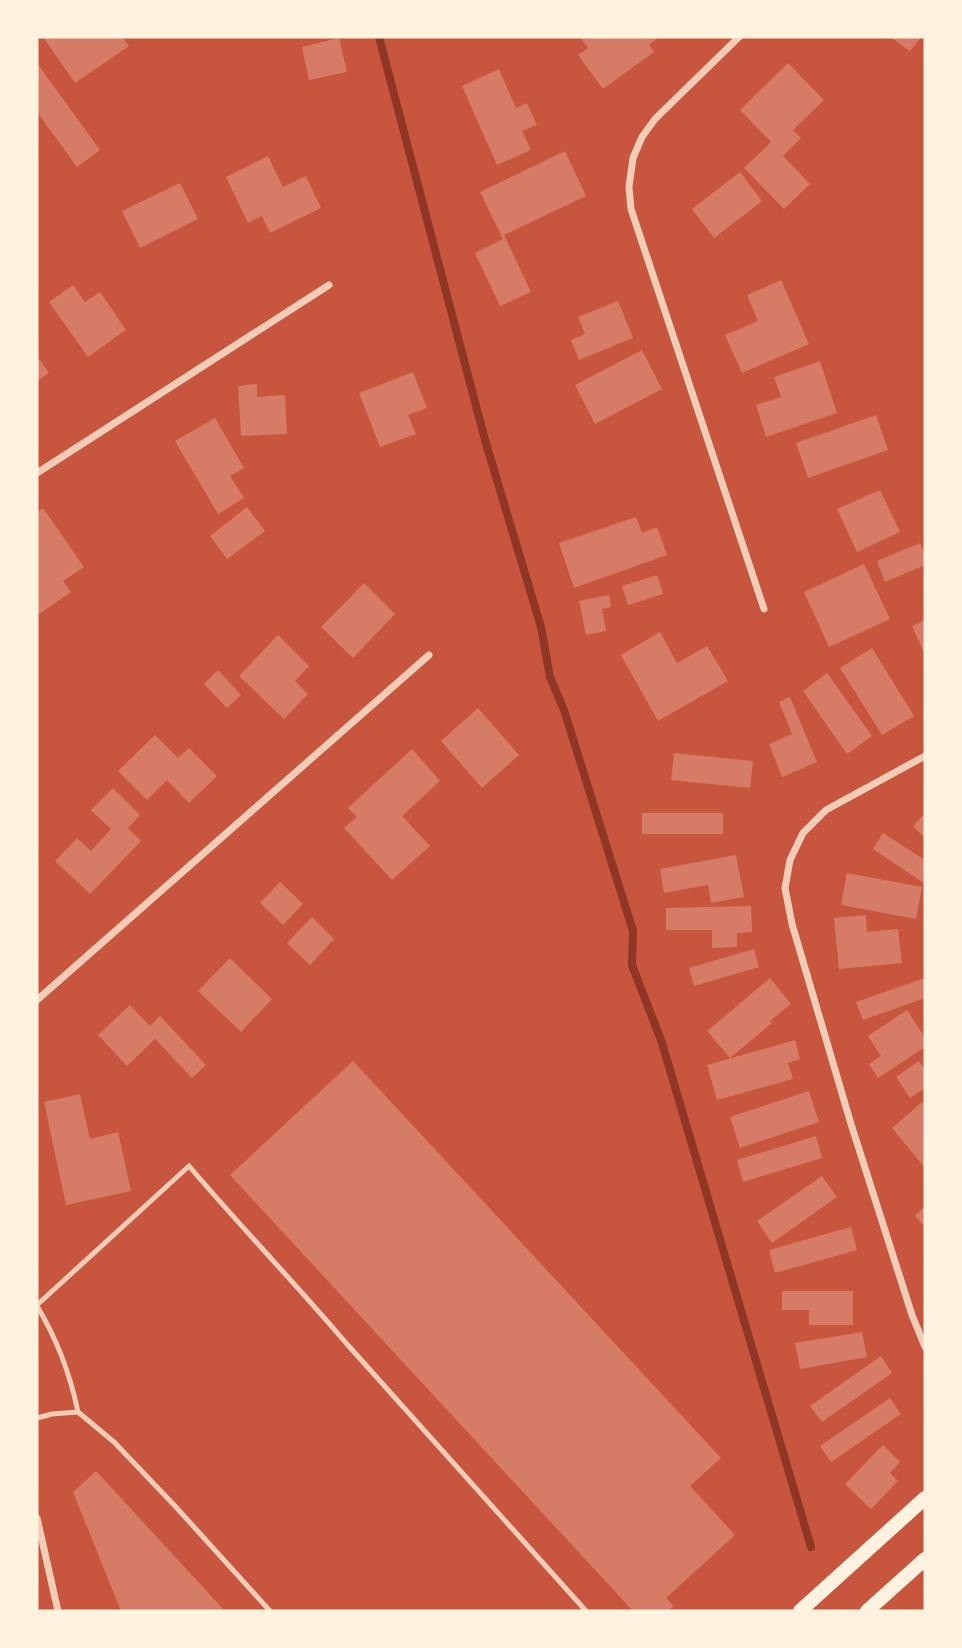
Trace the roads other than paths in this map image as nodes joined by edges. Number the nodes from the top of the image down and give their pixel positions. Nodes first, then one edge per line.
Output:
1 (739, 37) edge
2 (329, 285) dead end
3 (37, 472) edge
4 (764, 609) dead end
5 (429, 655) dead end
6 (925, 756) edge
7 (37, 1000) edge
8 (37, 1305) edge
9 (925, 1347) edge
10 (78, 1412) junction
11 (37, 1418) edge
12 (925, 1498) edge
13 (37, 1518) edge
14 (925, 1559) edge
15 (58, 1611) edge
16 (270, 1611) edge
17 (586, 1611) edge
18 (800, 1611) edge
19 (867, 1611) edge

1 - 4 street
2 - 3 street
5 - 7 street
6 - 9 street
8 - 10 lane
8 - 17 lane
10 - 11 lane
10 - 16 lane
12 - 18 main road
13 - 15 street
14 - 19 main road

